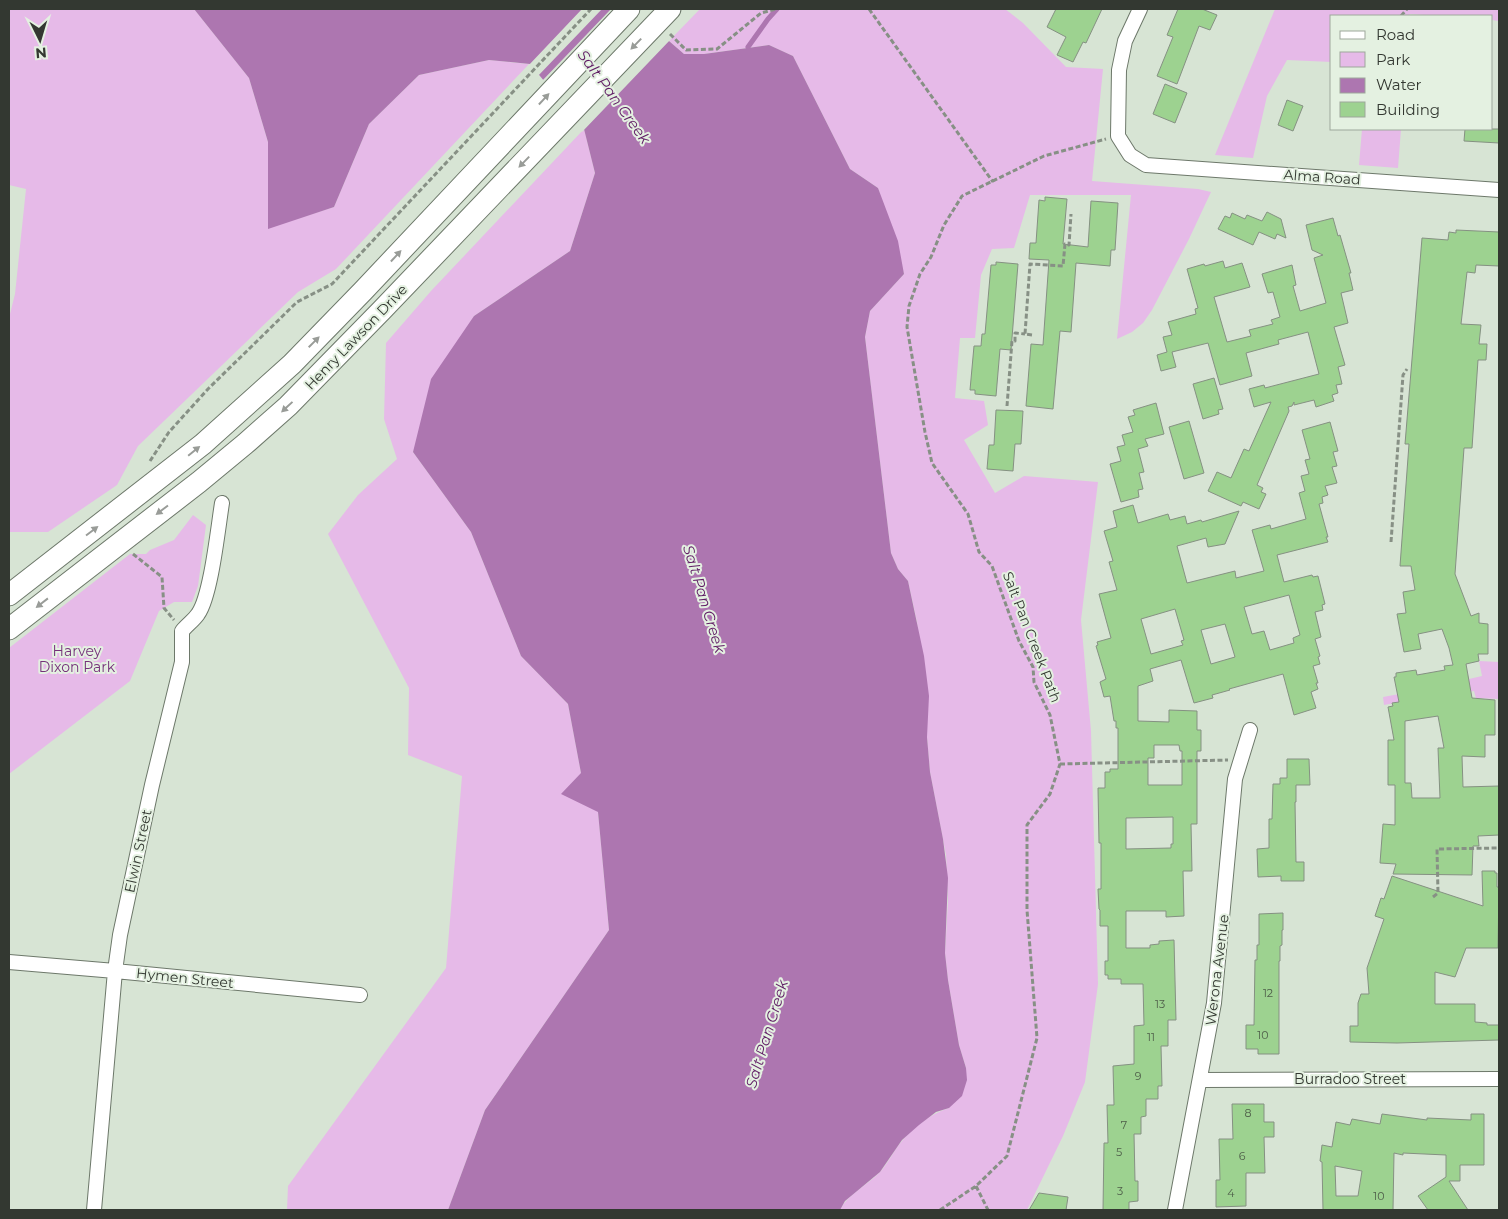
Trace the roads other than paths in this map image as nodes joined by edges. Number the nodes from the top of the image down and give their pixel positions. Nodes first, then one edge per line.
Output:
1 (629, 9) edge
2 (670, 9) edge
3 (1140, 9) edge
4 (1499, 190) edge
5 (222, 503) dead end
6 (9, 595) edge
7 (9, 629) edge
8 (1250, 730) dead end
9 (9, 962) edge
10 (115, 971) junction
11 (360, 995) dead end
12 (1499, 1078) edge
13 (1200, 1080) junction
14 (94, 1210) edge
15 (1175, 1210) edge

6 -> 1 main road, Henry Lawson Drive
2 -> 7 main road, Henry Lawson Drive
3 - 4 street, Alma Road
5 - 10 street, Elwin Street
8 - 13 street, Werona Avenue
9 - 10 street, Hymen Street
10 - 11 street, Hymen Street
10 - 14 street, Elwin Street
12 - 13 street, Burradoo Street
13 - 15 street, Werona Avenue

